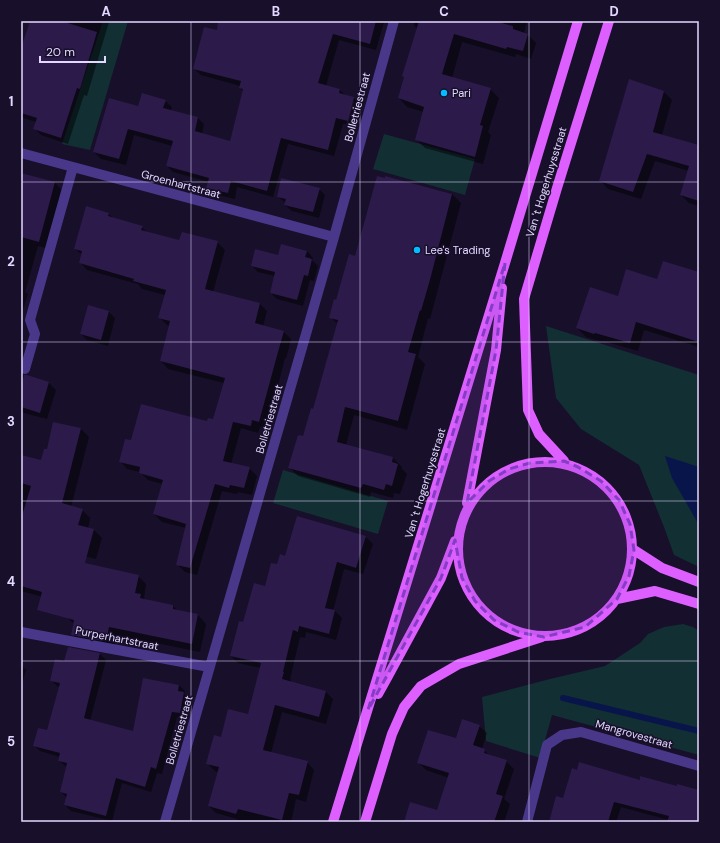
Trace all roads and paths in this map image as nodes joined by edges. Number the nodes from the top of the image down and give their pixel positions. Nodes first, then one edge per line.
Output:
1 (394, 21) edge
2 (578, 21) edge
3 (609, 21) edge
4 (21, 153) edge
5 (73, 167) junction
6 (334, 237) junction
7 (505, 263) junction
8 (25, 369) dead end
9 (564, 461) junction
10 (467, 503) junction
11 (460, 526) junction
12 (634, 550) junction
13 (699, 582) edge
14 (617, 599) junction
15 (699, 604) edge
16 (21, 632) edge
17 (544, 636) junction
18 (210, 667) junction
19 (368, 710) junction
20 (699, 766) edge
21 (165, 822) edge
22 (333, 822) edge
23 (365, 822) edge
24 (527, 822) edge

1 - 6 street, Bolletriestraat
2 - 7 main road, Van 't Hogerhuysstraat
3 - 9 main road, Van 't Hogerhuysstraat
4 - 5 street, Groenhartstraat
5 - 6 street, Groenhartstraat
5 - 8 street
6 - 18 street, Bolletriestraat
7 - 10 main road, Van 't Hogerhuysstraat
7 - 19 main road, Van 't Hogerhuysstraat
9 - 10 main road
9 - 12 main road
10 - 11 main road, Van 't Hogerhuysstraat
11 - 17 main road
11 - 19 main road, Van 't Hogerhuysstraat
12 - 13 main road
12 - 14 main road
14 - 15 main road
14 - 17 main road
16 - 18 street, Purperhartstraat
17 - 23 main road
18 - 21 street, Bolletriestraat
19 - 22 main road, Van 't Hogerhuysstraat
20 - 24 street, Mangrovestraat

